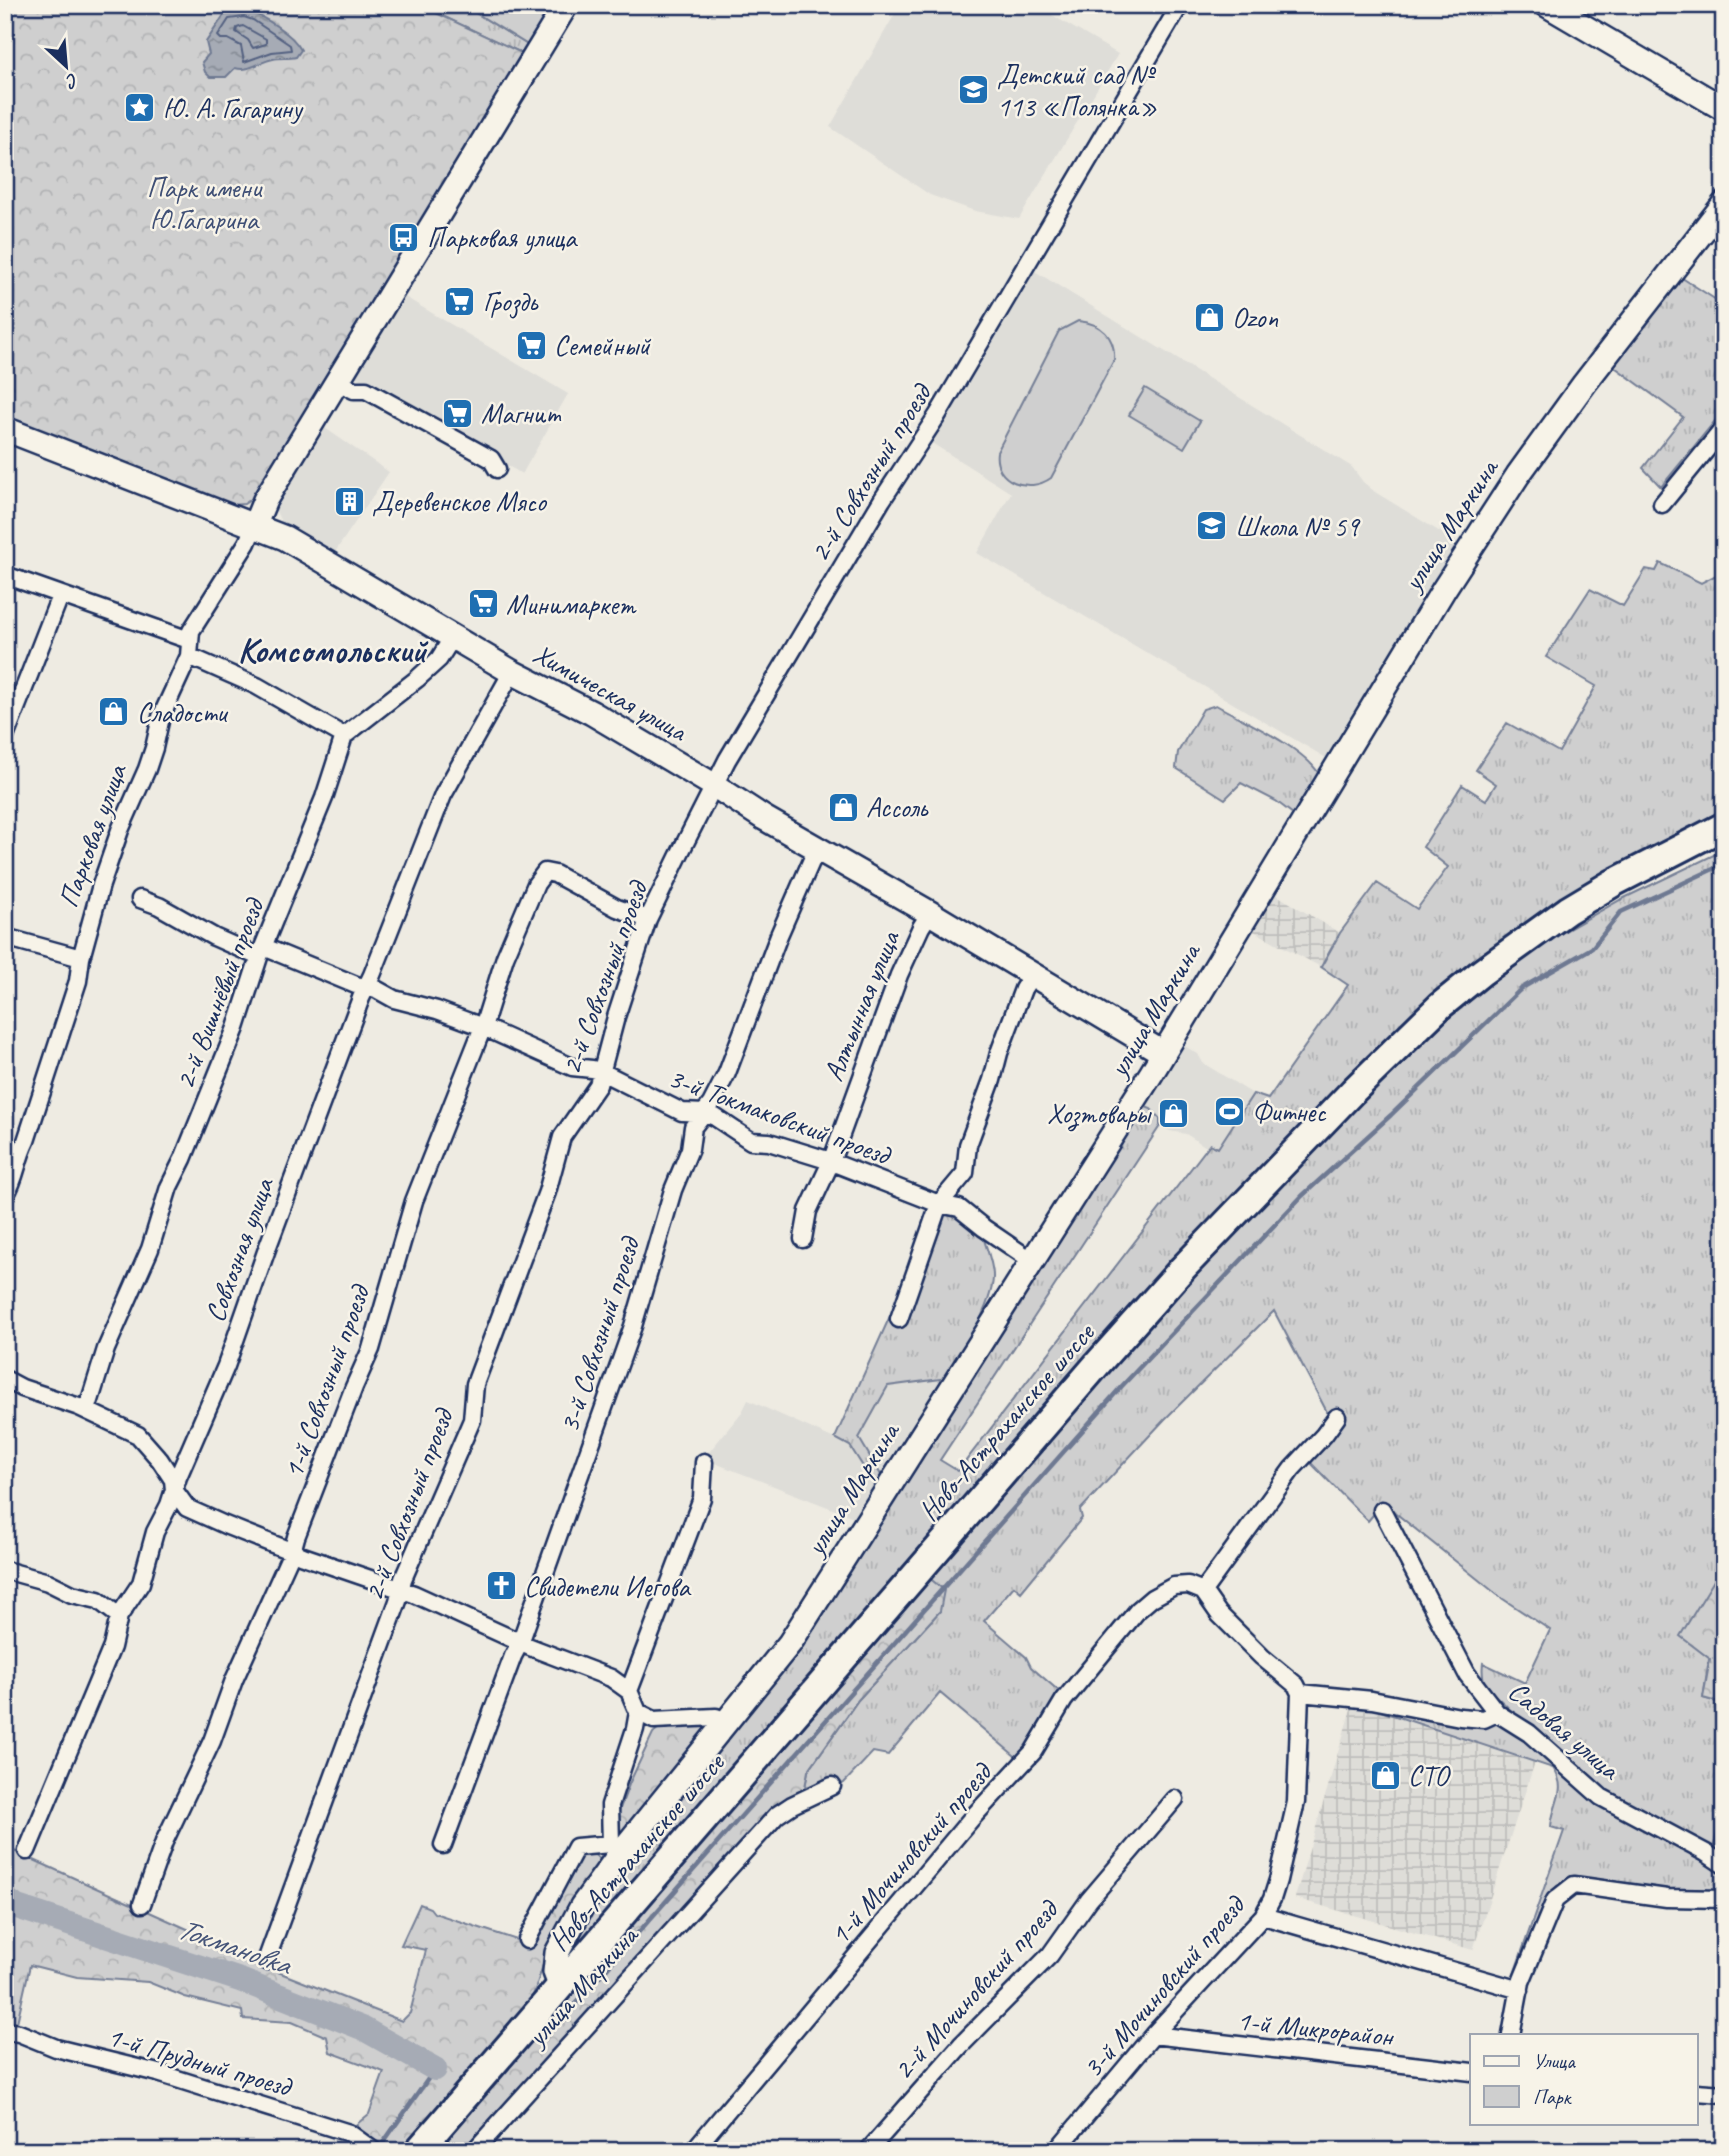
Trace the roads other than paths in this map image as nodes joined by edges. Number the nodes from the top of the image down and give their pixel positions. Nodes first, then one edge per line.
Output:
1 (566, 5) edge
2 (1180, 5) edge
3 (1547, 5) edge
4 (1719, 5) edge
5 (1724, 9) edge
6 (1724, 109) edge
7 (1724, 204) edge
8 (338, 382) junction
9 (1724, 428) edge
10 (5, 429) edge
11 (497, 469) dead end
12 (1662, 504) dead end
13 (255, 524) junction
14 (5, 575) edge
15 (60, 596) junction
16 (454, 635) junction
17 (189, 648) junction
18 (512, 671) junction
19 (344, 736) junction
20 (5, 737) edge
21 (715, 786) junction
22 (1724, 826) edge
23 (817, 848) junction
24 (140, 899) dead end
25 (930, 913) junction
26 (648, 919) junction
27 (5, 937) edge
28 (262, 952) junction
29 (81, 958) junction
30 (1032, 975) junction
31 (367, 986) junction
32 (483, 1027) junction
33 (1163, 1053) junction
34 (602, 1072) junction
35 (705, 1113) junction
36 (831, 1163) junction
37 (5, 1196) edge
38 (939, 1204) junction
39 (803, 1239) dead end
40 (1031, 1260) junction
41 (899, 1318) dead end
42 (5, 1379) edge
43 (87, 1410) junction
44 (1337, 1417) dead end
45 (704, 1462) dead end
46 (174, 1490) junction
47 (1382, 1510) dead end
48 (292, 1552) junction
49 (5, 1570) edge
50 (402, 1590) junction
51 (1203, 1591) junction
52 (119, 1616) junction
53 (520, 1643) junction
54 (629, 1691) junction
55 (1300, 1693) junction
56 (638, 1712) junction
57 (1497, 1713) junction
58 (726, 1722) junction
59 (832, 1786) dead end
60 (1175, 1799) dead end
61 (443, 1845) dead end
62 (616, 1848) junction
63 (27, 1851) dead end
64 (1724, 1865) edge
65 (1724, 1899) edge
66 (142, 1904) dead end
67 (1263, 1916) junction
68 (527, 1940) dead end
69 (266, 1961) dead end
70 (564, 1984) junction
71 (1520, 1990) junction
72 (5, 2031) edge
73 (1511, 2034) edge
74 (1153, 2035) junction
75 (1470, 2072) edge
76 (1698, 2092) edge
77 (1724, 2094) edge
78 (374, 2151) edge
79 (418, 2151) edge
80 (474, 2151) edge
81 (693, 2151) edge
82 (868, 2151) edge
83 (1056, 2151) edge

1 - 8 street, Парковая улица
2 - 21 street, 2-й Совхозный проезд
3 - 6 street
4 - 5 street
7 - 33 street, улица Маркина
8 - 11 street
8 - 13 street, Парковая улица
9 - 12 street
10 - 13 street, Химическая улица
13 - 16 street, Химическая улица
13 - 17 street, Парковая улица
14 - 15 street
15 - 17 street
15 - 20 street
16 - 18 street, Химическая улица
16 - 19 street
17 - 19 street
17 - 29 street, Парковая улица
18 - 21 street, Химическая улица
18 - 31 street, Совхозная улица
19 - 28 street, 2-й Вишнёвый проезд
21 - 23 street, Химическая улица
21 - 26 street, 2-й Совхозный проезд
22 - 70 main road, Ново-Астраханское шоссе
23 - 25 street, Химическая улица
23 - 35 street, 3-й Совхозный проезд
24 - 28 street, 3-й Токмаковский проезд
25 - 30 street, Химическая улица
25 - 36 street, Алтынная улица
26 - 32 street, 1-й Совхозный проезд
26 - 34 street, 2-й Совхозный проезд
27 - 29 street
28 - 31 street, 3-й Токмаковский проезд
28 - 43 street, 2-й Вишнёвый проезд
29 - 37 street, Парковая улица
30 - 33 street, Химическая улица
30 - 38 street
31 - 32 street, 3-й Токмаковский проезд
31 - 46 street, Совхозная улица
32 - 34 street, 3-й Токмаковский проезд
32 - 48 street, 1-й Совхозный проезд
33 - 40 street, улица Маркина
34 - 35 street, 3-й Токмаковский проезд
34 - 50 street, 2-й Совхозный проезд
35 - 36 street, 3-й Токмаковский проезд
35 - 53 street, 3-й Совхозный проезд
36 - 38 street, 3-й Токмаковский проезд
36 - 39 street, Алтынная улица
38 - 40 street, 3-й Токмаковский проезд
38 - 41 street
40 - 58 street, улица Маркина
42 - 43 street
43 - 46 street
44 - 51 street
45 - 54 street
46 - 48 street
46 - 52 street, Совхозная улица
47 - 57 street, Садовая улица
48 - 50 street
48 - 66 street, 1-й Совхозный проезд
49 - 52 street
50 - 53 street
50 - 69 street, 2-й Совхозный проезд
51 - 55 street
51 - 81 street, 1-й Мочиновский проезд
52 - 63 street, Совхозная улица
53 - 54 street
53 - 61 street, 3-й Совхозный проезд
54 - 56 street
55 - 57 street
55 - 67 street, 3-й Мочиновский проезд
56 - 58 street
56 - 62 street
57 - 64 street, Садовая улица
58 - 62 street, улица Маркина
59 - 80 street, улица Маркина
60 - 82 street, 2-й Мочиновский проезд
62 - 68 street
62 - 70 street, улица Маркина
65 - 71 street
67 - 71 street
67 - 74 street, 3-й Мочиновский проезд
70 - 79 main road, Ново-Астраханское шоссе
71 - 73 street
72 - 78 street, 1-й Прудный проезд
74 - 75 street, 1-й Микрорайон
74 - 83 street, 3-й Мочиновский проезд
76 - 77 street

